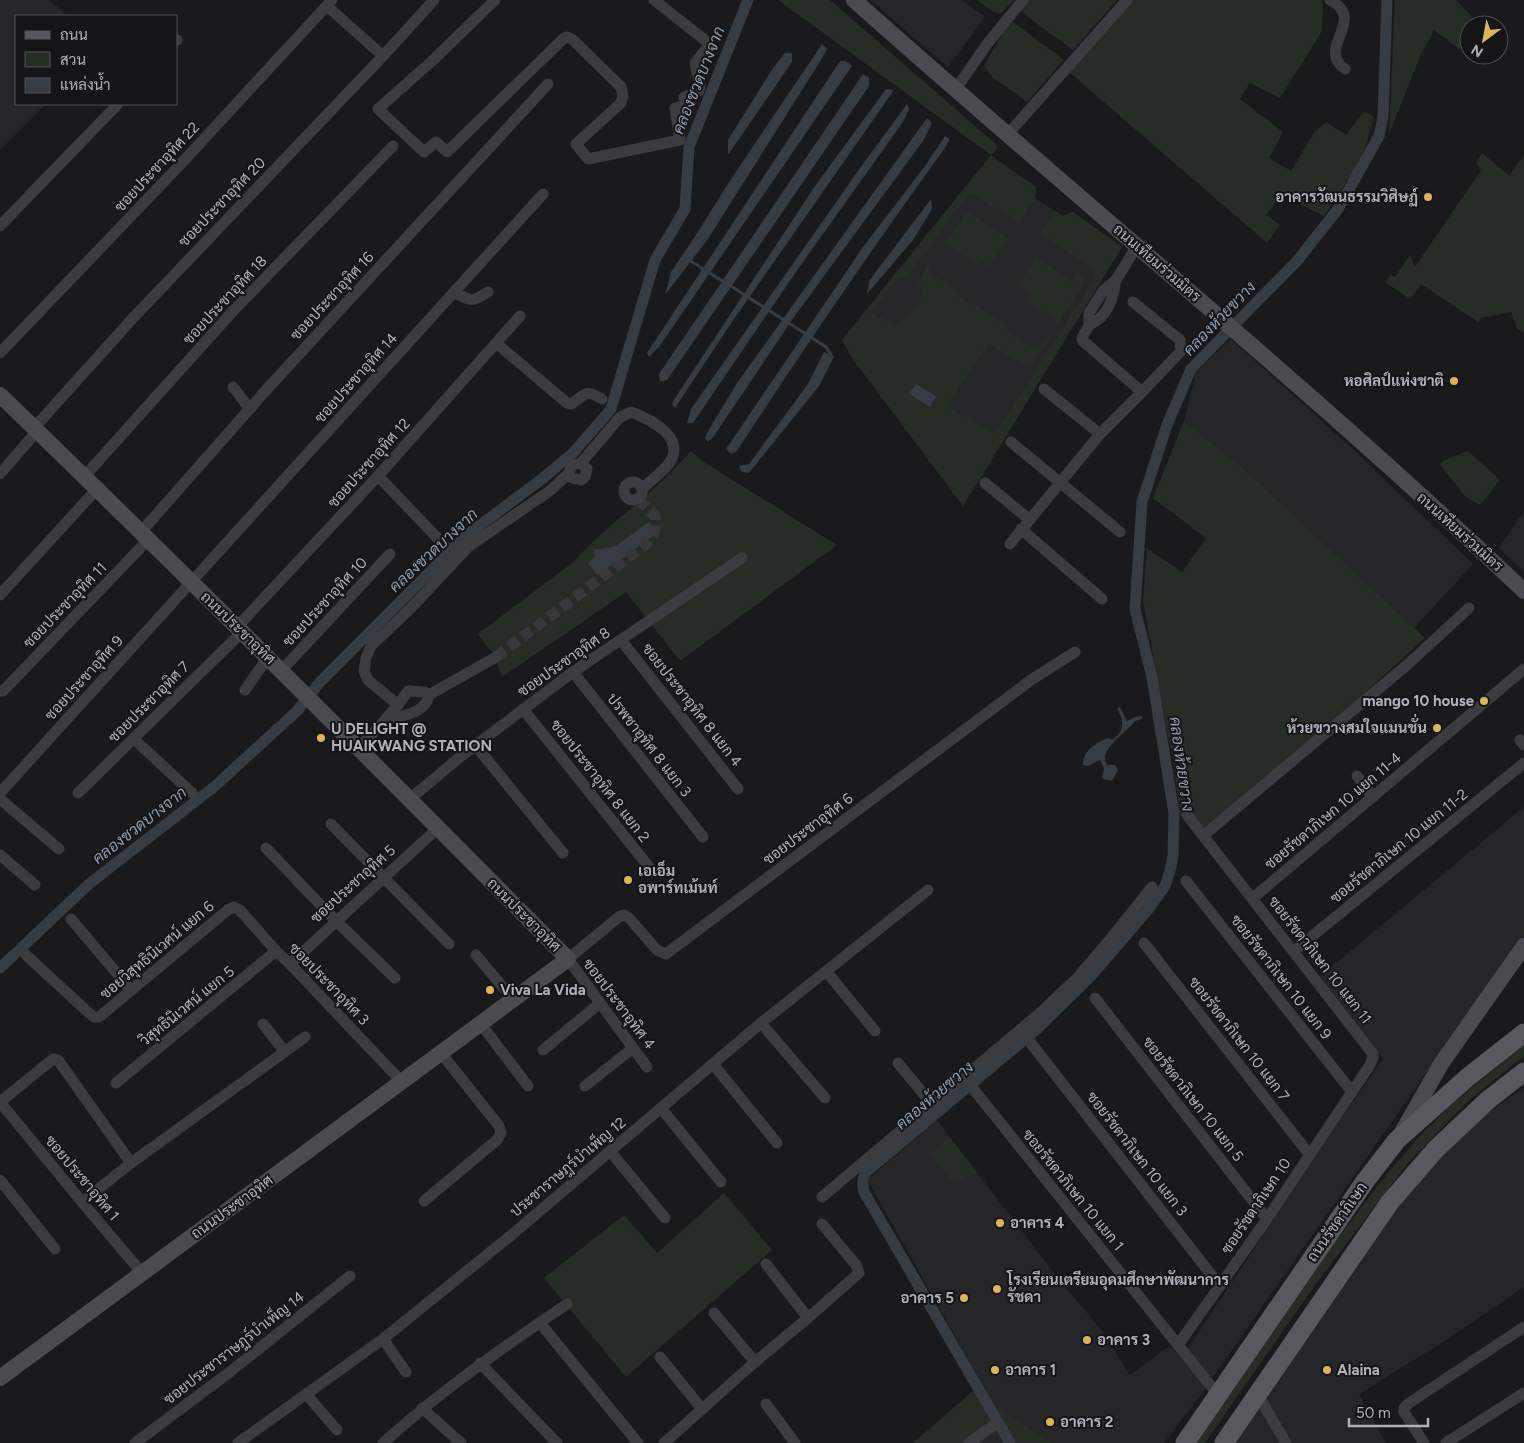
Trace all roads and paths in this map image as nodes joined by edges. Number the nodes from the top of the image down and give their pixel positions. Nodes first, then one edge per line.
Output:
1 (434, 0) edge
2 (495, 0) edge
3 (854, 0) edge
4 (1023, 0) edge
5 (1127, 0) edge
6 (1330, 0) edge
7 (657, 1) edge
8 (330, 3) edge
9 (383, 56) junction
10 (1346, 69) dead end
11 (548, 84) dead end
12 (956, 90) junction
13 (117, 105) edge
14 (1008, 134) junction
15 (393, 146) dead end
16 (543, 194) dead end
17 (2, 219) edge
18 (1137, 246) junction
19 (454, 292) junction
20 (488, 292) dead end
21 (1133, 302) dead end
22 (520, 316) dead end
23 (496, 344) junction
24 (0, 353) edge
25 (233, 387) dead end
26 (1044, 389) dead end
27 (1142, 392) junction
28 (0, 396) edge
29 (602, 399) dead end
30 (250, 408) junction
31 (35, 430) junction
32 (1100, 434) junction
33 (1011, 442) dead end
34 (0, 474) edge
35 (378, 476) junction
36 (83, 478) junction
37 (1060, 482) junction
38 (984, 483) dead end
39 (96, 490) junction
40 (640, 496) dead end
41 (1030, 520) junction
42 (1021, 530) junction
43 (1120, 532) dead end
44 (144, 536) junction
45 (1010, 544) dead end
46 (448, 548) dead end
47 (390, 554) dead end
48 (742, 558) dead end
49 (191, 582) junction
50 (1524, 591) edge
51 (0, 595) edge
52 (1102, 599) dead end
53 (1469, 608) dead end
54 (239, 629) junction
55 (622, 640) junction
56 (1075, 652) dead end
57 (268, 657) junction
58 (496, 657) tunnel mouth
59 (1524, 669) edge
60 (281, 671) junction
61 (573, 672) junction
62 (245, 690) dead end
63 (2, 691) edge
64 (429, 695) junction
65 (398, 705) junction
66 (523, 709) junction
67 (385, 720) junction
68 (134, 739) junction
69 (476, 746) junction
70 (359, 748) junction
71 (1524, 763) edge
72 (1357, 776) dead end
73 (738, 789) dead end
74 (0, 793) edge
75 (78, 793) dead end
76 (192, 793) dead end
77 (1373, 796) junction
78 (0, 799) edge
79 (410, 799) junction
80 (1187, 815) dead end
81 (331, 824) dead end
82 (438, 828) junction
83 (1204, 835) junction
84 (702, 837) dead end
85 (266, 848) dead end
86 (59, 849) dead end
87 (563, 853) dead end
88 (0, 855) edge
89 (653, 872) dead end
90 (384, 877) junction
91 (1186, 881) dead end
92 (35, 885) dead end
93 (1152, 886) dead end
94 (928, 890) dead end
95 (1253, 898) junction
96 (234, 907) joint
97 (71, 919) dead end
98 (335, 920) junction
99 (1144, 943) dead end
100 (449, 944) dead end
101 (1524, 946) edge
102 (1294, 951) junction
103 (276, 952) junction
104 (26, 955) dead end
105 (476, 955) dead end
106 (568, 959) junction
107 (290, 964) junction
108 (826, 971) junction
109 (395, 978) dead end
110 (131, 990) junction
111 (1095, 998) dead end
112 (513, 999) junction
113 (599, 1004) junction
114 (480, 1023) junction
115 (761, 1023) junction
116 (263, 1024) dead end
117 (875, 1031) dead end
118 (1524, 1033) edge
119 (305, 1037) dead end
120 (1030, 1042) dead end
121 (632, 1048) junction
122 (543, 1050) dead end
123 (285, 1052) junction
124 (441, 1053) junction
125 (1373, 1054) joint
126 (898, 1062) dead end
127 (713, 1064) junction
128 (648, 1067) dead end
129 (1524, 1072) edge
130 (964, 1077) junction
131 (402, 1082) junction
132 (116, 1083) dead end
133 (528, 1086) dead end
134 (585, 1086) dead end
135 (1352, 1092) junction
136 (825, 1098) dead end
137 (0, 1102) edge
138 (931, 1103) junction
139 (661, 1108) junction
140 (1397, 1140) junction
141 (776, 1143) dead end
142 (610, 1152) junction
143 (1309, 1154) junction
144 (131, 1163) junction
145 (0, 1180) edge
146 (721, 1182) dead end
147 (822, 1196) dead end
148 (424, 1201) dead end
149 (82, 1202) junction
150 (665, 1218) dead end
151 (1267, 1219) junction
152 (822, 1224) dead end
153 (55, 1249) dead end
154 (766, 1264) dead end
155 (142, 1273) junction
156 (350, 1276) dead end
157 (1220, 1286) junction
158 (567, 1304) dead end
159 (714, 1313) dead end
160 (808, 1318) junction
161 (540, 1322) junction
162 (1524, 1327) edge
163 (383, 1339) junction
164 (1178, 1345) junction
165 (660, 1357) dead end
166 (754, 1362) junction
167 (480, 1363) junction
168 (406, 1372) dead end
169 (0, 1378) edge
170 (1524, 1393) edge
171 (306, 1394) junction
172 (1218, 1395) junction
173 (1258, 1395) junction
174 (766, 1404) dead end
175 (422, 1408) junction
176 (702, 1409) junction
177 (994, 1425) dead end
178 (337, 1430) dead end
179 (251, 1439) edge
180 (135, 1443) edge
181 (238, 1443) edge
182 (383, 1443) edge
183 (461, 1443) edge
184 (557, 1443) edge
185 (638, 1443) edge
186 (664, 1443) edge
187 (795, 1443) edge
188 (969, 1443) edge
189 (1185, 1443) edge
190 (1224, 1443) edge
191 (1286, 1443) edge
192 (1424, 1443) edge
193 (1446, 1443) edge

1 - 9 street, ซอยประชาอุทิศ 20
2 - 7 street
3 - 12 main road, ถนนเทียมร่วมมิตร
4 - 12 street
5 - 14 street
6 - 10 street
8 - 9 street
8 - 24 street, ซอยประชาอุทิศ 22
9 - 31 street, ซอยประชาอุทิศ 20
11 - 30 street, ซอยประชาอุทิศ 16
12 - 14 main road, ถนนเทียมร่วมมิตร
13 - 17 street
14 - 18 main road, ถนนเทียมร่วมมิตร
15 - 36 street, ซอยประชาอุทิศ 18
16 - 19 street, ซอยประชาอุทิศ 14
18 - 27 street
18 - 50 main road, ถนนเทียมร่วมมิตร
19 - 20 street
19 - 49 street, ซอยประชาอุทิศ 14
21 - 27 street
22 - 23 street, ซอยประชาอุทิศ 12
23 - 29 street
23 - 35 street, ซอยประชาอุทิศ 12
25 - 30 street
26 - 32 street
27 - 32 street
28 - 31 main road, ถนนประชาอุทิศ
30 - 44 street, ซอยประชาอุทิศ 16
31 - 34 street, ซอยประชาอุทิศ 20
31 - 36 main road, ถนนประชาอุทิศ
32 - 37 street
33 - 37 street
35 - 46 street
35 - 54 street, ซอยประชาอุทิศ 12
36 - 39 main road, ถนนประชาอุทิศ
37 - 41 street
37 - 43 street
38 - 41 street
39 - 44 main road, ถนนประชาอุทิศ
39 - 51 street
40 - 65 street
41 - 42 street
42 - 45 street
42 - 52 street
44 - 49 main road, ถนนประชาอุทิศ
44 - 63 street, ซอยประชาอุทิศ 11
47 - 60 street, ซอยประชาอุทิศ 10
48 - 55 street, ซอยประชาอุทิศ 8
49 - 54 main road, ถนนประชาอุทิศ
49 - 74 street, ซอยประชาอุทิศ 9
53 - 83 street
54 - 57 main road, ถนนประชาอุทิศ
54 - 68 street, ซอยประชาอุทิศ 7
55 - 61 street, ซอยประชาอุทิศ 8
55 - 73 street, ซอยประชาอุทิศ 8 แยก 4
56 - 106 street, ซอยประชาอุทิศ 6
57 - 60 main road, ถนนประชาอุทิศ
57 - 62 street
58 - 64 street
59 - 77 street, ซอยรัชดาภิเษก 10 แยก 11-4
60 - 70 main road, ถนนประชาอุทิศ
61 - 66 street, ซอยประชาอุทิศ 8
61 - 84 street, ปรพชาอุทิศ 8 แยก 3
64 - 65 street
64 - 67 street
65 - 67 street
66 - 69 street, ซอยประชาอุทิศ 8
66 - 89 street, ซอยประชาอุทิศ 8 แยก 2
67 - 70 street
68 - 75 street, ซอยประชาอุทิศ 7
68 - 76 street
69 - 79 street, ซอยประชาอุทิศ 8
69 - 87 street
70 - 79 main road, ถนนประชาอุทิศ
71 - 102 street, ซอยรัชดาภิเษก 10 แยก 11-2
72 - 77 street
77 - 95 street, ซอยรัชดาภิเษก 10 แยก 11-4
78 - 86 street
79 - 82 main road, ถนนประชาอุทิศ
80 - 83 street, ซอยรัชดาภิเษก 10 แยก 11
81 - 90 street
82 - 90 street, ซอยประชาอุทิศ 5
82 - 106 main road, ถนนประชาอุทิศ
83 - 95 street, ซอยรัชดาภิเษก 10 แยก 11
85 - 98 street
88 - 92 street
90 - 98 street, ซอยประชาอุทิศ 5
90 - 100 street
91 - 135 street, ซอยรัชดาภิเษก 10 แยก 9
93 - 130 street
94 - 108 street, ประชาราษฎร์บำเพ็ญ 12
95 - 102 street, ซอยรัชดาภิเษก 10 แยก 11
96 - 103 street, ซอยประชาอุทิศ 3
96 - 110 street, ซอยวิสุทธินิเวศน์ แยก 6
97 - 110 street
98 - 107 street, ซอยประชาอุทิศ 5
98 - 109 street
99 - 143 street, ซอยรัชดาภิเษก 10 แยก 7
101 - 140 main road
102 - 125 street, ซอยรัชดาภิเษก 10 แยก 11
103 - 107 street, ซอยประชาอุทิศ 3
103 - 132 street, วิสุทธินิเวศน์ แยก 5
104 - 110 street, ซอยวิสุทธินิเวศน์ แยก 6
105 - 112 street
106 - 112 main road, ถนนประชาอุทิศ
106 - 113 street, ซอยประชาอุทิศ 4
107 - 131 street, ซอยประชาอุทิศ 3
108 - 115 street, ประชาราษฎร์บำเพ็ญ 12
108 - 117 street
111 - 151 street, ซอยรัชดาภิเษก 10 แยก 5
112 - 114 main road, ถนนประชาอุทิศ
113 - 121 street, ซอยประชาอุทิศ 4
113 - 122 street
114 - 124 main road, ถนนประชาอุทิศ
114 - 133 street
115 - 127 street, ประชาราษฎร์บำเพ็ญ 12
115 - 136 street
116 - 123 street
118 - 140 main road, ถนนรัชดาภิเษก
119 - 123 street
120 - 157 street, ซอยรัชดาภิเษก 10 แยก 3
121 - 128 street, ซอยประชาอุทิศ 4
121 - 134 street
123 - 144 street
124 - 131 main road, ถนนประชาอุทิศ
124 - 148 street
125 - 135 street, ซอยรัชดาภิเษก 10
126 - 138 street
127 - 139 street, ประชาราษฎร์บำเพ็ญ 12
127 - 141 street
129 - 173 main road
130 - 138 street
130 - 164 street, ซอยรัชดาภิเษก 10 แยก 1
131 - 155 main road, ถนนประชาอุทิศ
135 - 143 street, ซอยรัชดาภิเษก 10
137 - 144 street
137 - 149 street, ซอยประชาอุทิศ 1
138 - 147 street
139 - 142 street, ประชาราษฎร์บำเพ็ญ 12
139 - 146 street
140 - 172 main road, ถนนรัชดาภิเษก
142 - 150 street
142 - 163 street, ประชาราษฎร์บำเพ็ญ 12
143 - 151 street, ซอยรัชดาภิเษก 10
144 - 149 street
145 - 153 street
149 - 155 street, ซอยประชาอุทิศ 1
151 - 157 street, ซอยรัชดาภิเษก 10
152 - 160 street
154 - 160 street
155 - 169 main road, ถนนประชาอุทิศ
156 - 180 street, ซอยประชาราษฎร์บำเพ็ญ 14
157 - 164 street, ซอยรัชดาภิเษก 10
158 - 161 street
159 - 166 street
160 - 166 street
161 - 167 street
161 - 185 street
162 - 192 street
163 - 168 street
163 - 171 street, ประชาราษฎร์บำเพ็ญ 12
164 - 172 street
165 - 176 street
166 - 176 street
167 - 175 street
167 - 184 street
170 - 193 street
171 - 178 street
171 - 179 street, ประชาราษฎร์บำเพ็ญ 12
172 - 189 main road, ถนนรัชดาภิเษก
173 - 190 main road
173 - 191 street
174 - 187 street
175 - 182 street
175 - 183 street
176 - 186 street
177 - 188 street
179 - 181 street, ประชาราษฎร์บำเพ็ญ 12

